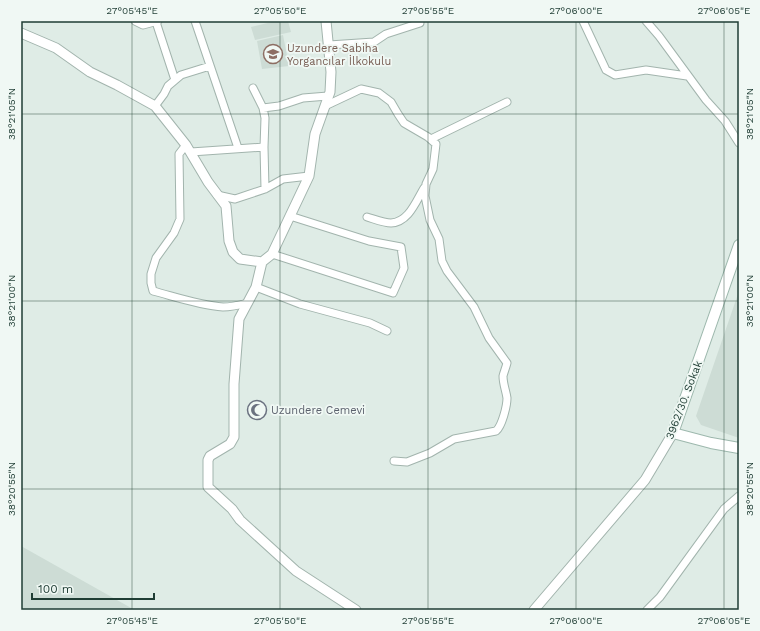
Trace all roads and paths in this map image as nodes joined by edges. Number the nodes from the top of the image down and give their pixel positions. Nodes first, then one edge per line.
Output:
1 (135, 21) edge
2 (157, 21) edge
3 (195, 21) edge
4 (326, 21) edge
5 (420, 21) edge
6 (583, 21) edge
7 (646, 21) edge
8 (21, 32) edge
9 (329, 45) junction
10 (210, 66) junction
11 (687, 76) junction
12 (175, 80) junction
13 (253, 88) dead end
14 (328, 96) junction
15 (507, 102) dead end
16 (154, 106) junction
17 (325, 106) junction
18 (263, 108) junction
19 (431, 139) junction
20 (739, 143) edge
21 (264, 147) junction
22 (188, 148) junction
23 (238, 148) junction
24 (309, 176) junction
25 (426, 184) junction
26 (264, 189) junction
27 (218, 195) junction
28 (290, 216) junction
29 (367, 217) dead end
30 (739, 245) edge
31 (272, 254) junction
32 (262, 262) junction
33 (256, 287) junction
34 (248, 303) junction
35 (387, 331) dead end
36 (673, 432) junction
37 (739, 448) edge
38 (394, 461) dead end
39 (739, 496) edge
40 (356, 610) edge
41 (534, 610) edge
42 (647, 610) edge

1 - 2 street
2 - 12 street
3 - 10 street
4 - 9 street
5 - 9 street
6 - 11 street
7 - 11 street
8 - 16 street
9 - 14 street
10 - 12 street
10 - 23 street
11 - 20 street
12 - 16 street
13 - 18 street
14 - 17 street
14 - 18 street
15 - 19 street
16 - 22 street
17 - 19 street
17 - 24 street
18 - 21 street
19 - 25 street
21 - 23 street
21 - 26 street
22 - 23 street
22 - 27 street
22 - 34 street
24 - 26 street
24 - 28 street
25 - 29 street
25 - 38 street
26 - 27 street
27 - 32 street
28 - 31 street
28 - 31 street
30 - 36 main road, 3962/30. Sokak
31 - 32 street
32 - 33 street
33 - 34 street
33 - 35 street
34 - 40 street
36 - 37 main road
36 - 41 street, 3962/30. Sokak
39 - 42 street

